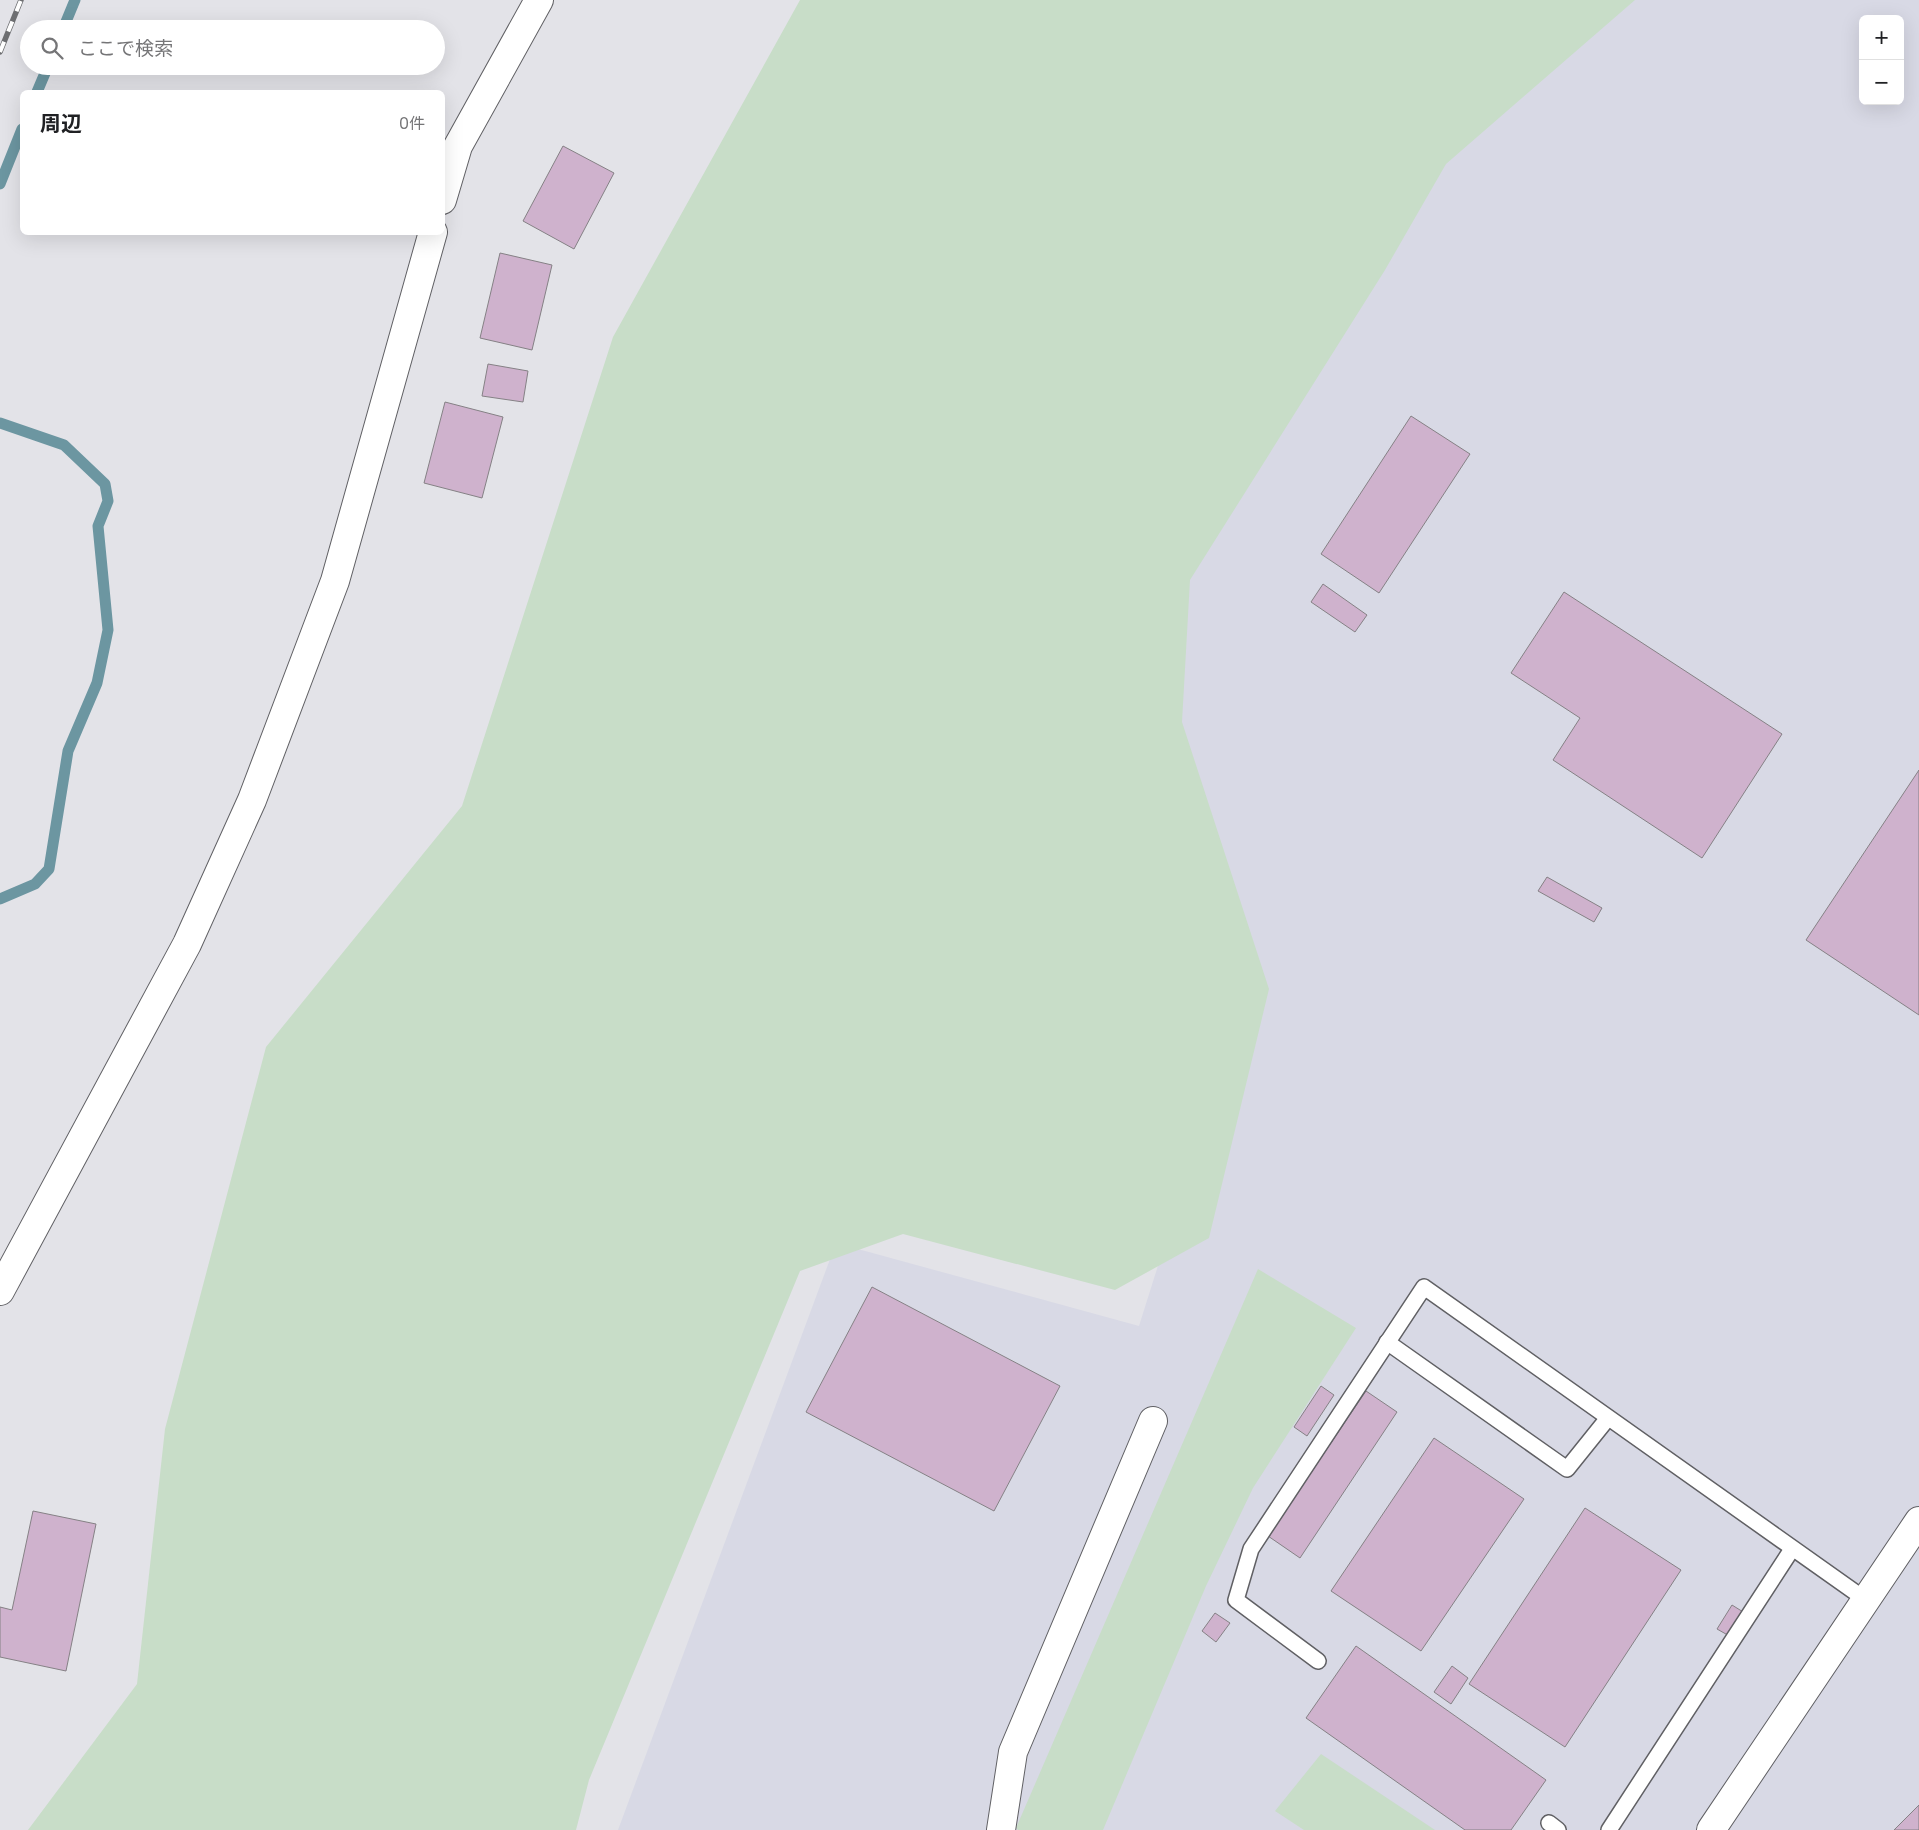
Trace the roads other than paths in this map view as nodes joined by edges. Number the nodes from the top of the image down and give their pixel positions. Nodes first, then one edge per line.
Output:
1 (539, 0) edge
2 (445, 190) edge
3 (432, 235) edge
4 (0, 1291) edge
5 (1387, 1342) junction
6 (1608, 1418) junction
7 (1153, 1421) dead end
8 (1919, 1521) edge
9 (1792, 1548) junction
10 (1866, 1600) junction
11 (1318, 1661) dead end
12 (1001, 1830) edge
13 (1610, 1830) edge
14 (1712, 1830) edge

1 - 2 street
3 - 4 street
5 - 6 lane
5 - 6 lane
5 - 11 lane
6 - 9 lane
7 - 12 street
8 - 10 street
9 - 10 lane
9 - 13 lane
10 - 14 street

